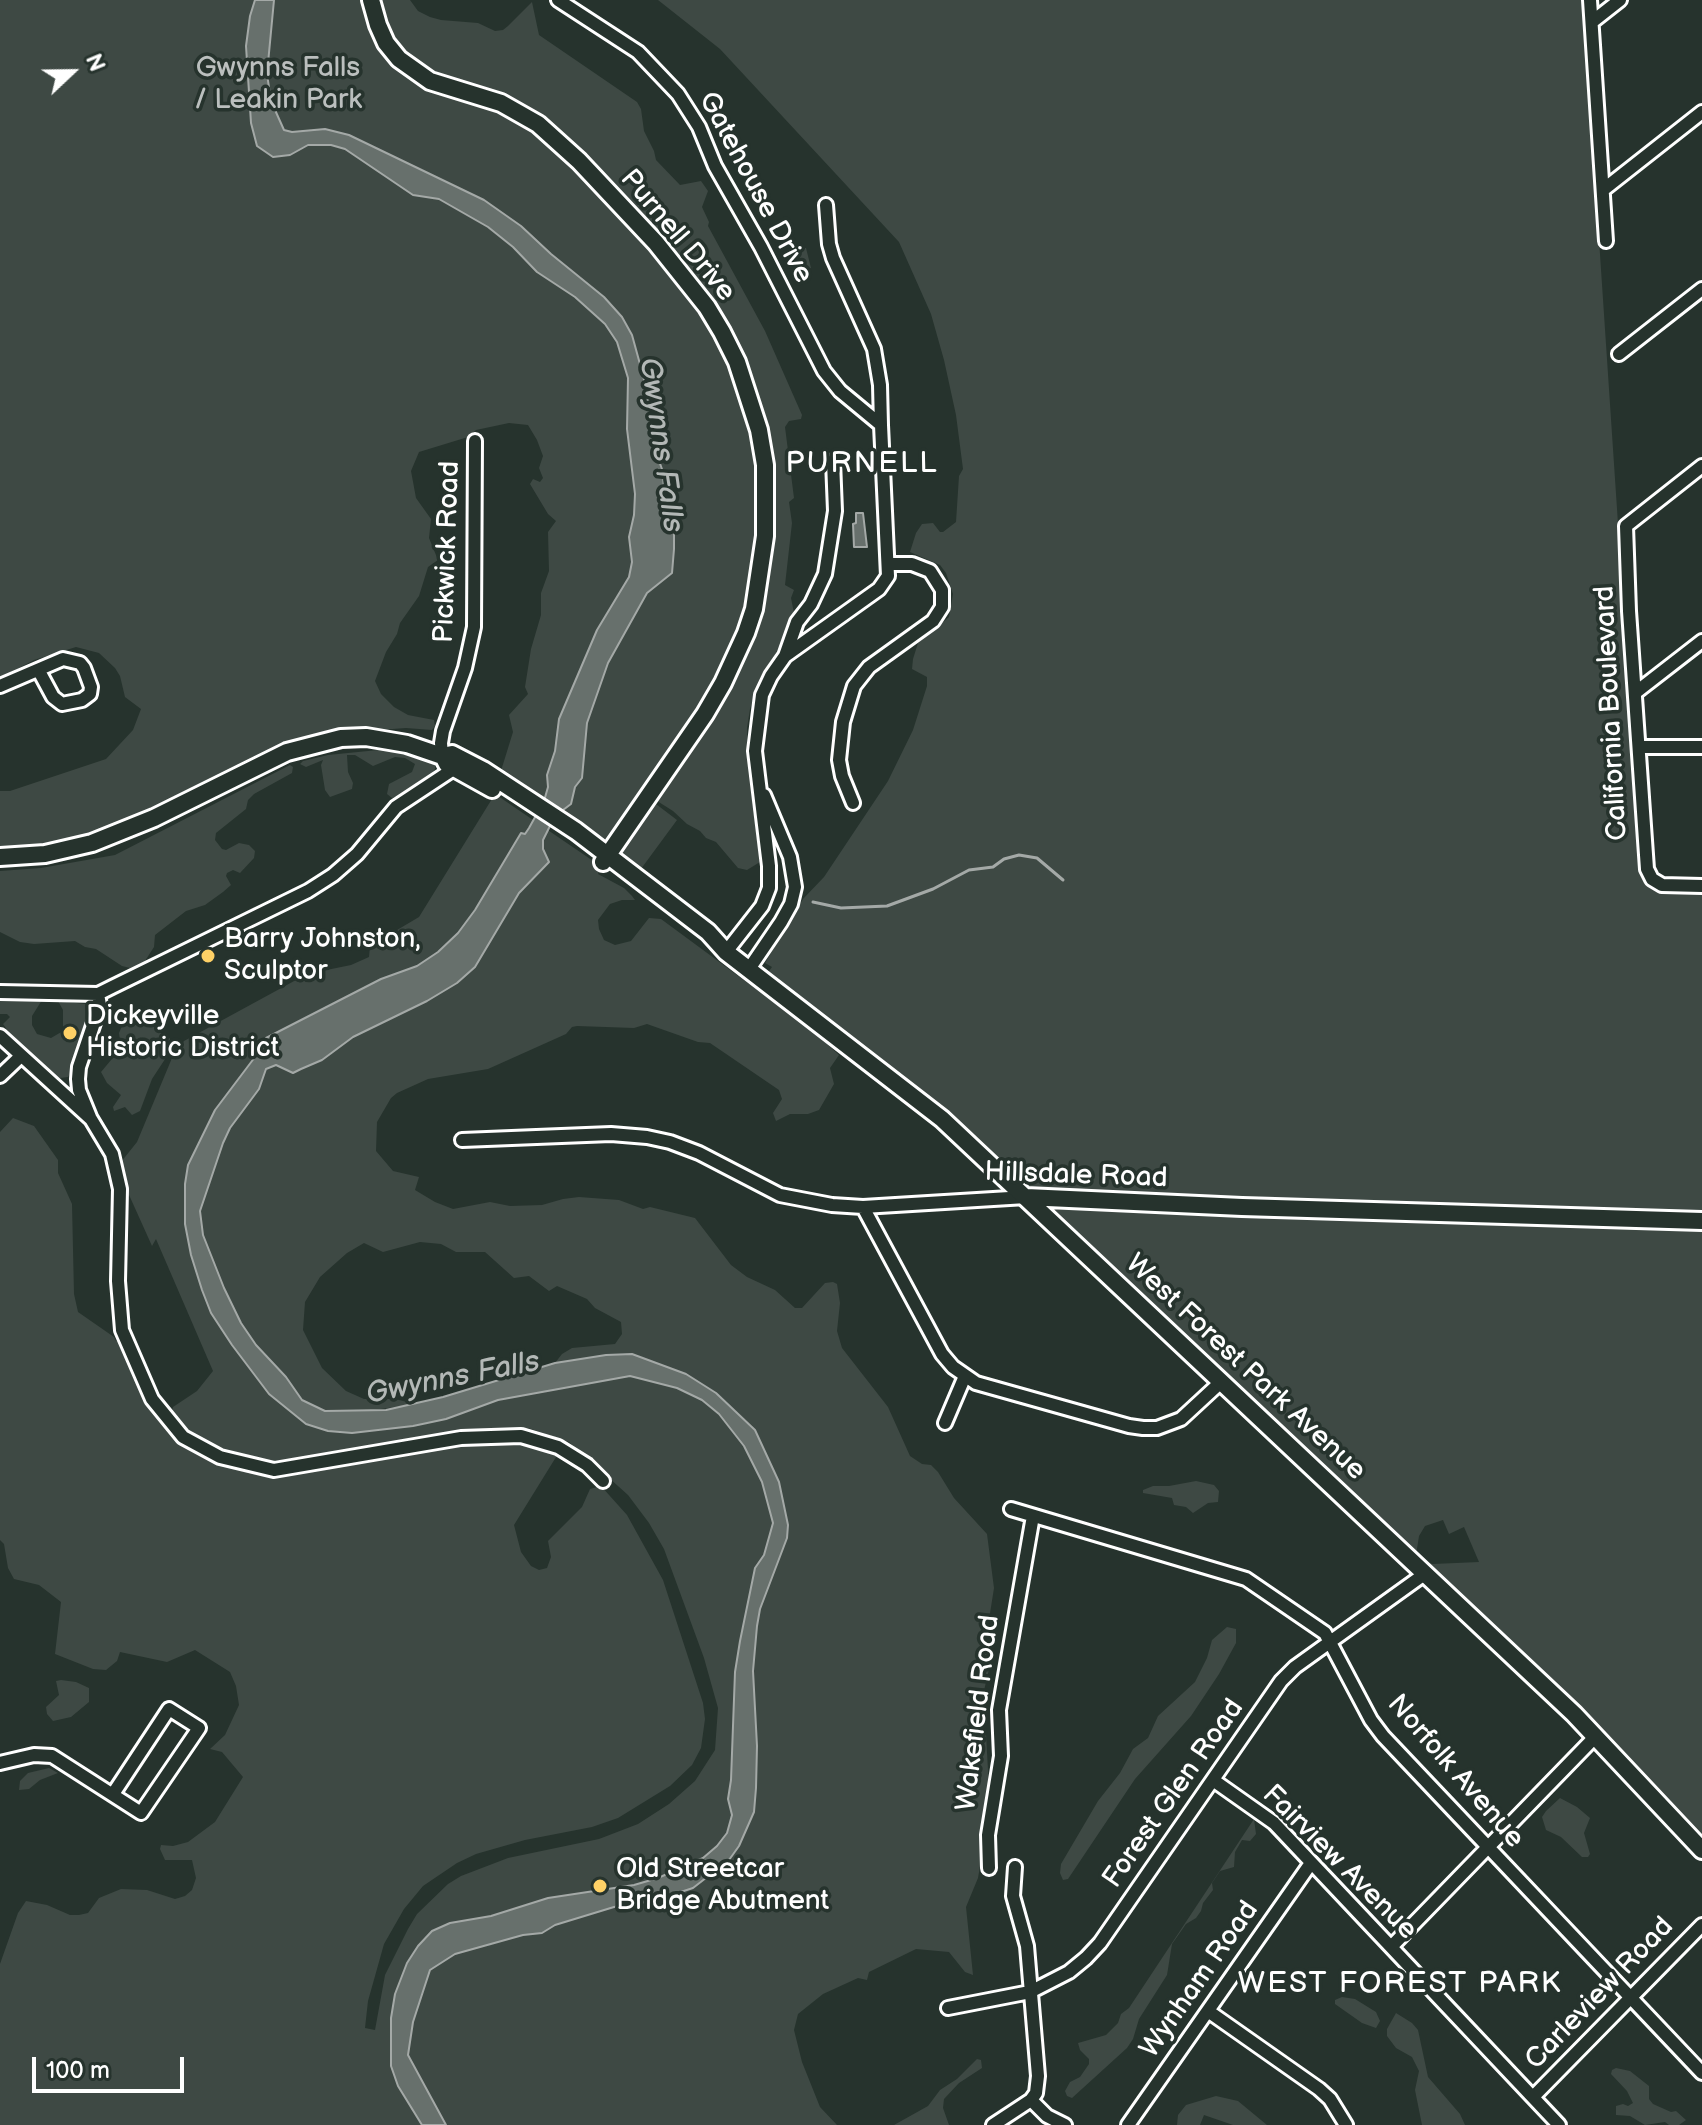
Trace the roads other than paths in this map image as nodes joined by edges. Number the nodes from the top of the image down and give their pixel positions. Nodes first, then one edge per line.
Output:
1 (371, 0) edge
2 (558, 0) edge
3 (1590, 0) edge
4 (1620, 0) edge
5 (1592, 22) junction
6 (1702, 112) edge
7 (1603, 190) junction
8 (826, 205) dead end
9 (1606, 241) dead end
10 (1702, 289) edge
11 (1619, 354) dead end
12 (881, 425) junction
13 (475, 441) dead end
14 (833, 461) dead end
15 (1702, 466) edge
16 (889, 564) junction
17 (1702, 641) edge
18 (785, 656) junction
19 (39, 671) dead end
20 (0, 686) edge
21 (1635, 693) junction
22 (384, 740) junction
23 (1639, 747) junction
24 (1702, 747) edge
25 (449, 762) junction
26 (759, 785) junction
27 (853, 803) dead end
28 (0, 857) edge
29 (605, 860) junction
30 (0, 866) edge
31 (1702, 886) edge
32 (726, 952) junction
33 (749, 969) junction
34 (0, 992) edge
35 (98, 994) junction
36 (0, 1036) edge
37 (21, 1056) junction
38 (0, 1076) edge
39 (91, 1119) junction
40 (462, 1140) dead end
41 (1026, 1197) junction
42 (863, 1207) junction
43 (1702, 1221) edge
44 (965, 1376) junction
45 (1221, 1382) junction
46 (945, 1423) dead end
47 (603, 1481) dead end
48 (1011, 1509) dead end
49 (1033, 1516) junction
50 (1426, 1573) junction
51 (1331, 1641) junction
52 (1596, 1736) junction
53 (0, 1763) edge
54 (1213, 1780) junction
55 (113, 1794) junction
56 (1488, 1847) junction
57 (1702, 1850) edge
58 (1311, 1863) junction
59 (1015, 1867) dead end
60 (989, 1868) dead end
61 (1702, 1925) edge
62 (1391, 1947) junction
63 (1030, 1992) junction
64 (1630, 1998) junction
65 (948, 2008) dead end
66 (1208, 2011) junction
67 (1702, 2073) edge
68 (1533, 2097) junction
69 (1031, 2100) junction
70 (993, 2125) edge
71 (1065, 2125) edge
72 (1128, 2125) edge
73 (1346, 2125) edge
74 (1559, 2125) edge

1 - 29 main road, Purnell Drive
2 - 12 street, Gatehouse Drive
3 - 5 street
4 - 5 street
5 - 7 street
6 - 7 street
7 - 9 street
8 - 12 street, Gatehouse Drive
10 - 11 street
12 - 16 street, Gatehouse Drive
13 - 25 street, Pickwick Road
14 - 18 street
15 - 21 street, California Boulevard
16 - 18 street
16 - 27 street
17 - 21 street
18 - 26 street
19 - 20 street
21 - 23 street, California Boulevard
22 - 25 main road, West Forest Park Avenue
22 - 28 main road
22 - 30 main road
23 - 24 street
23 - 31 street, California Boulevard
25 - 29 main road, West Forest Park Avenue
25 - 35 street
26 - 32 street
26 - 33 street
29 - 32 main road, West Forest Park Avenue
32 - 33 main road, West Forest Park Avenue
33 - 41 main road, West Forest Park Avenue
34 - 35 street
35 - 39 street
36 - 37 street
37 - 38 street
37 - 39 street
39 - 47 street
40 - 42 street, Hillsdale Road
41 - 42 street, Hillsdale Road
41 - 43 main road, Hillsdale Road
41 - 45 main road, West Forest Park Avenue
42 - 44 street
44 - 45 street
44 - 46 street
45 - 50 main road, West Forest Park Avenue
48 - 49 street, Norfolk Avenue
49 - 51 street, Norfolk Avenue
49 - 60 street, Wakefield Road
50 - 51 street, Forest Glen Road
50 - 52 main road, West Forest Park Avenue
51 - 54 street, Forest Glen Road
51 - 56 street, Norfolk Avenue
52 - 56 street
52 - 57 main road, West Forest Park Avenue
53 - 55 street
54 - 58 street, Fairview Avenue
54 - 63 street, Forest Glen Road
55 - 55 street
56 - 62 street
56 - 64 street, Norfolk Avenue
58 - 62 street, Fairview Avenue
58 - 66 street, Wynham Road
59 - 63 street
61 - 64 street, Carleview Road
62 - 68 street, Fairview Avenue
63 - 65 street, Forest Glen Road
63 - 69 street
64 - 67 street, Norfolk Avenue
64 - 68 street, Carleview Road
66 - 72 street, Wynham Road
66 - 73 street
68 - 74 street, Fairview Avenue
69 - 70 street
69 - 71 street

